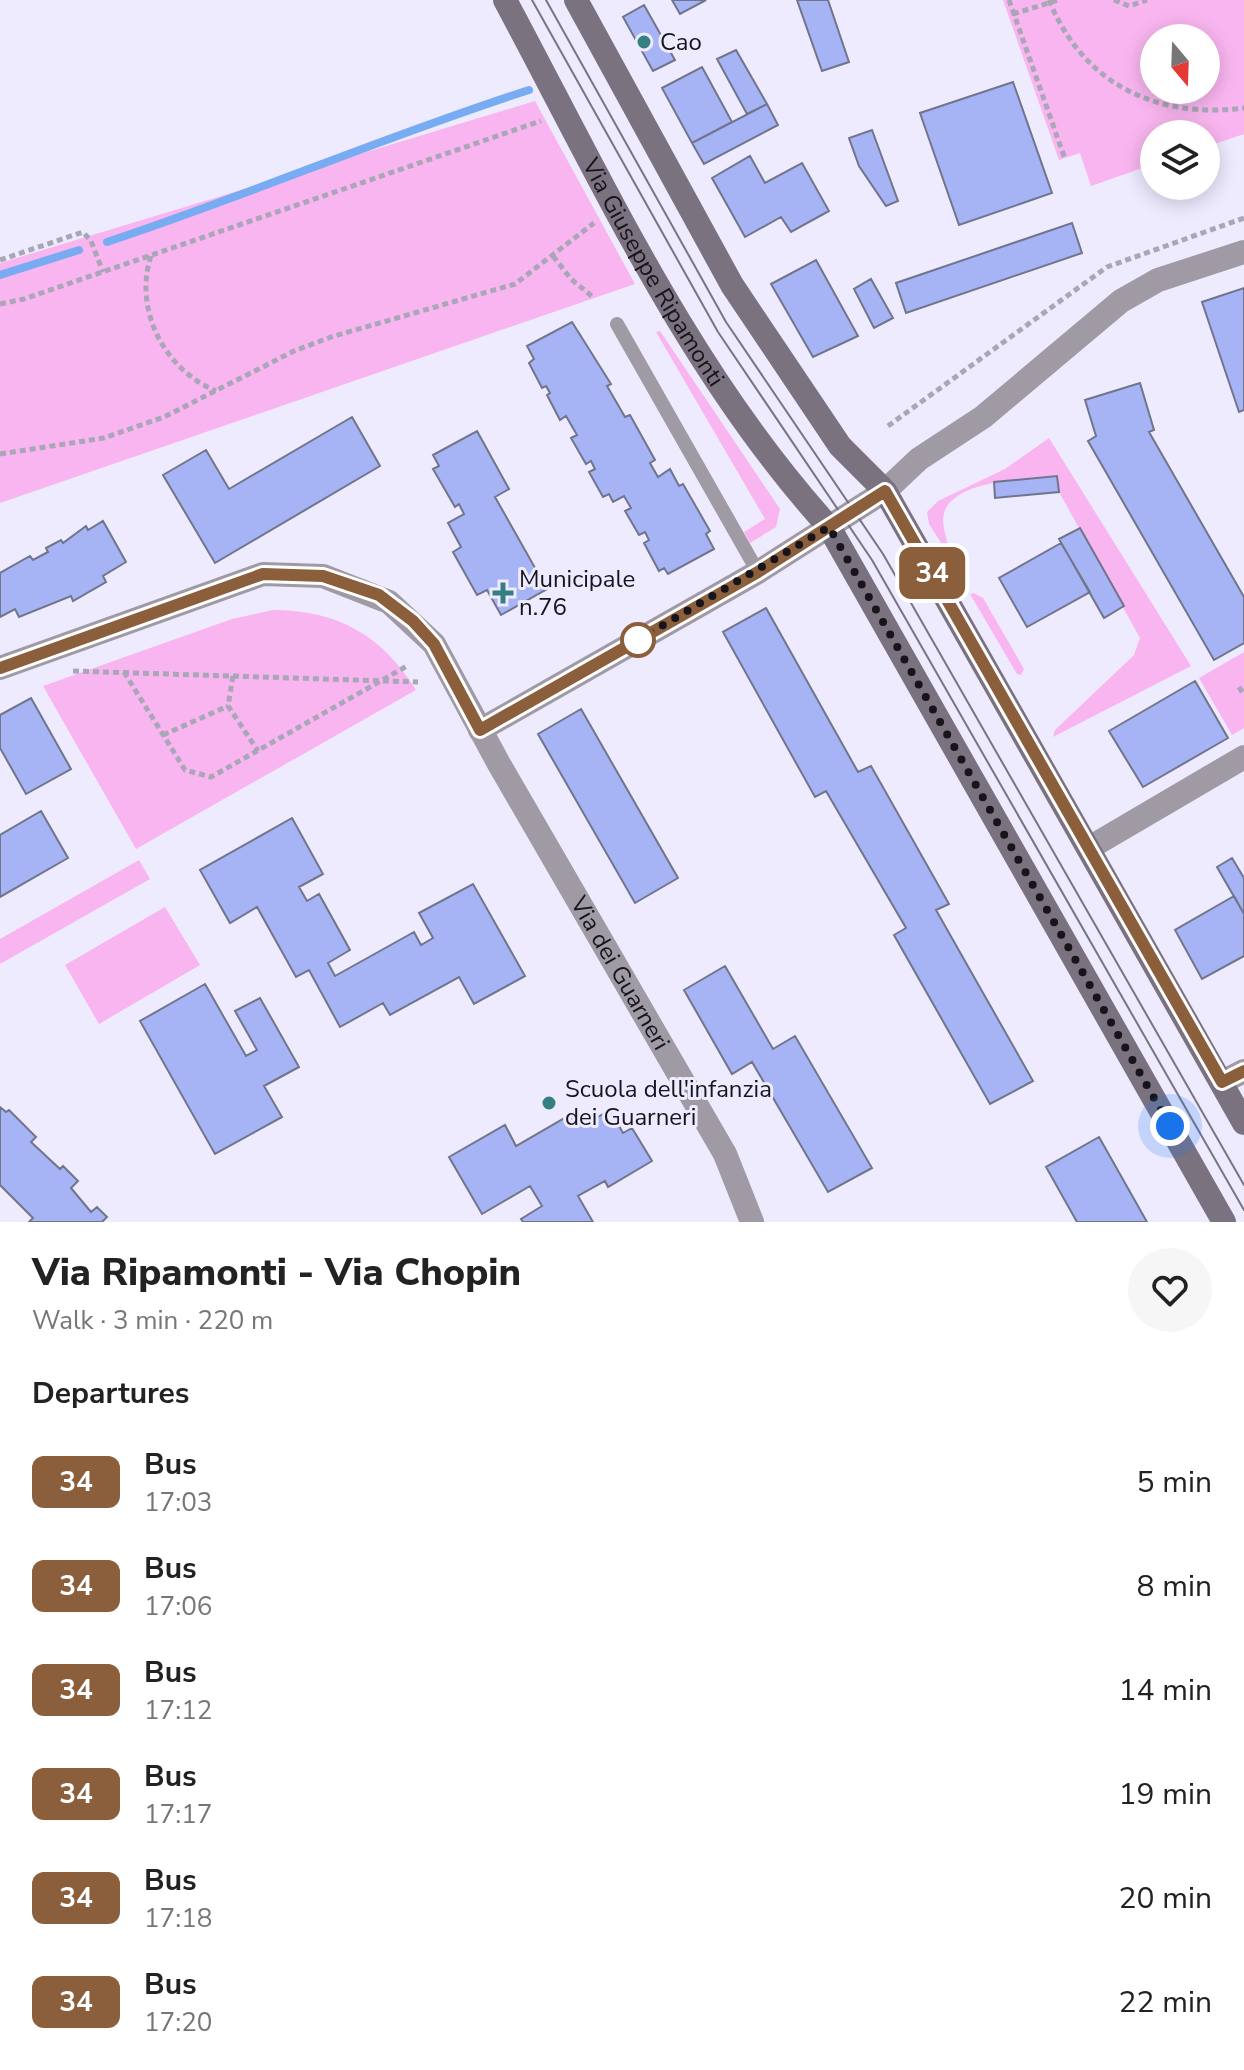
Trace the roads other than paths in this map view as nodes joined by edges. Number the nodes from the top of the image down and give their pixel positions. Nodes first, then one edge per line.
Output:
1 (505, 0) edge
2 (576, 0) edge
3 (1244, 252) edge
4 (617, 324) dead end
5 (885, 491) junction
6 (829, 527) junction
7 (758, 572) junction
8 (0, 668) edge
9 (480, 730) junction
10 (1244, 757) edge
11 (1089, 848) junction
12 (1244, 1071) edge
13 (1222, 1082) junction
14 (1244, 1123) edge
15 (752, 1222) edge
16 (1224, 1222) edge

1 - 6 street, Via Giuseppe Ripamonti
2 - 5 street
3 - 5 street
4 - 7 lane
5 - 6 street
5 - 11 street
6 - 7 street
6 - 16 street, Via Giuseppe Ripamonti
7 - 9 street
8 - 9 street, Via dei Guarneri
9 - 15 street, Via dei Guarneri
10 - 11 street
11 - 13 street
12 - 13 street
13 - 14 street

